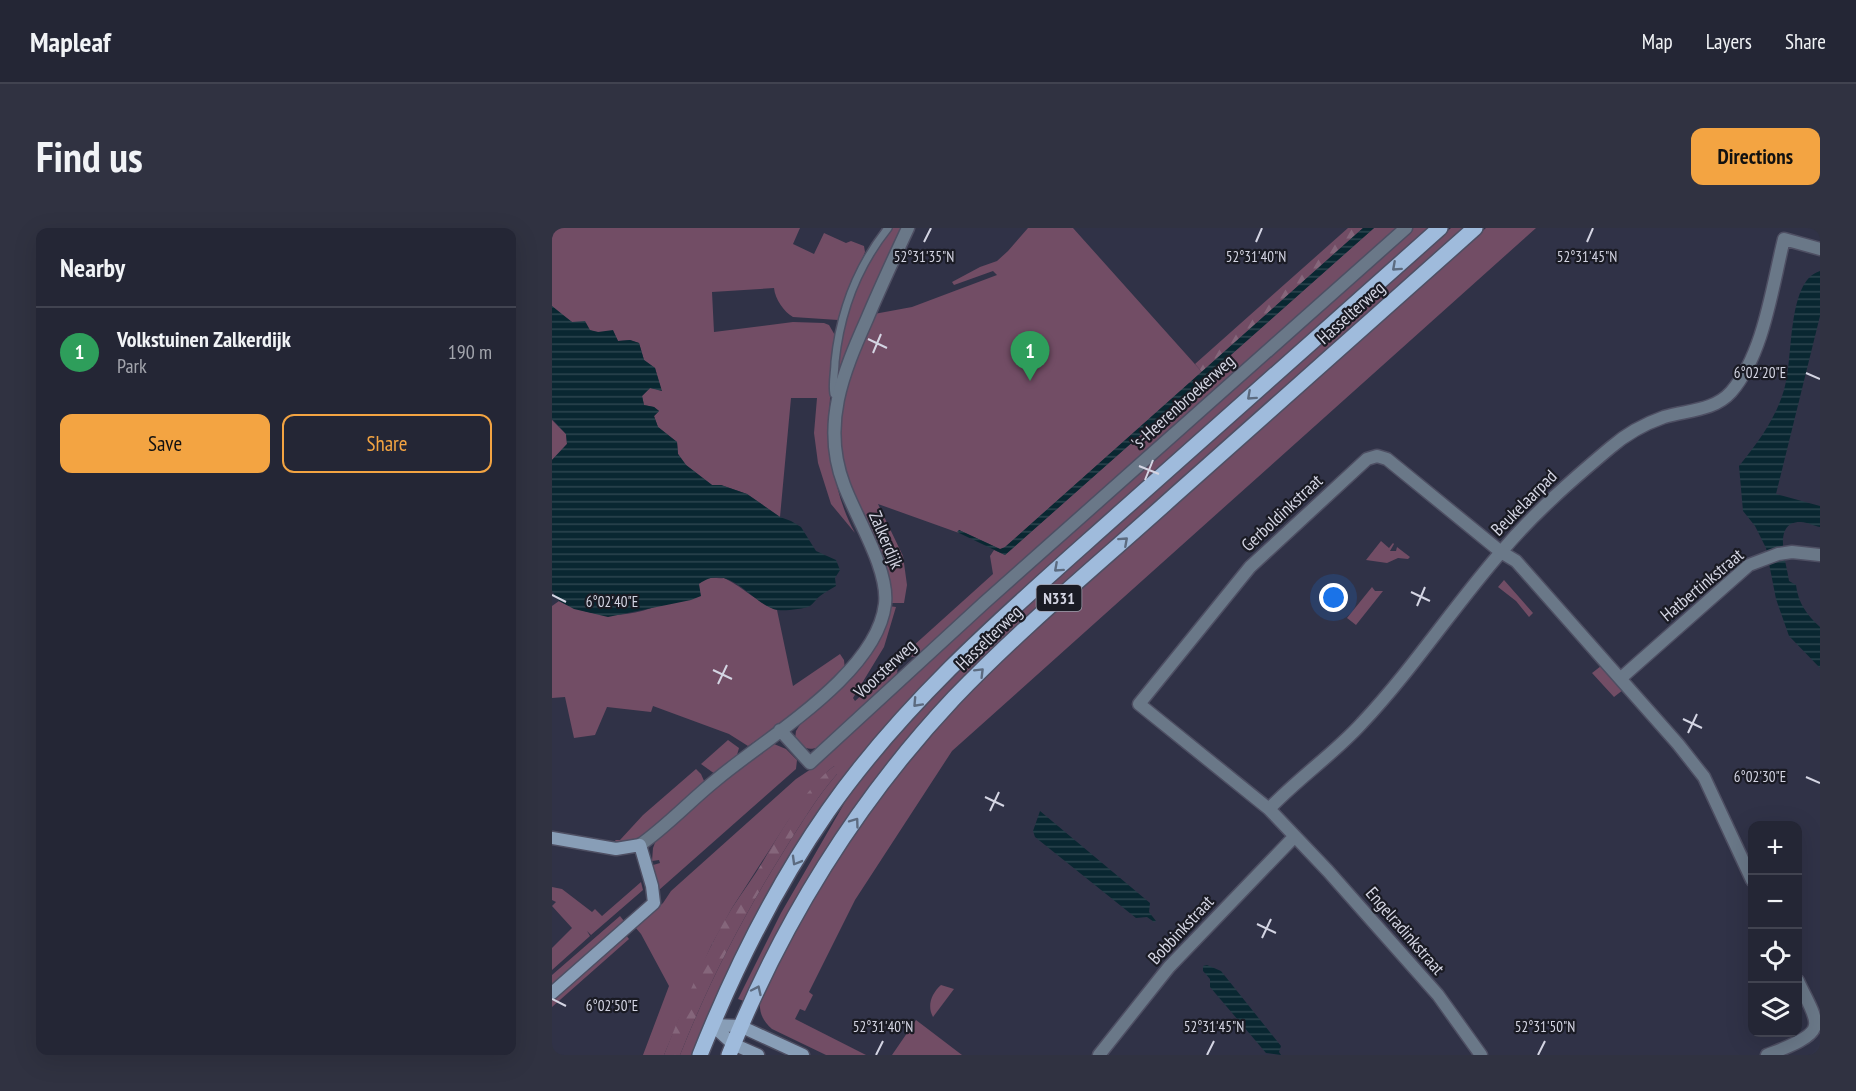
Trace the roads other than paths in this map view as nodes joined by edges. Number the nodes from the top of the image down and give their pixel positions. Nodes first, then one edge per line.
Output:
1 (888, 228) edge
2 (908, 228) edge
3 (1406, 228) edge
4 (1440, 228) edge
5 (1475, 228) edge
6 (1820, 249) edge
7 (838, 397) junction
8 (1501, 552) junction
9 (1820, 555) edge
10 (984, 603) joint
11 (1621, 678) junction
12 (780, 730) junction
13 (1269, 809) junction
14 (1295, 836) junction
15 (552, 837) edge
16 (640, 845) junction
17 (1750, 875) edge
18 (1798, 983) edge
19 (552, 993) edge
20 (712, 1025) junction
21 (740, 1026) junction
22 (731, 1049) edge
23 (700, 1055) edge
24 (758, 1055) edge
25 (803, 1055) edge
26 (1099, 1055) edge
27 (1481, 1055) edge
28 (1767, 1055) edge

1 - 7 lane, Zalkerdijk
2 - 7 street, Zalkerdijk
3 - 10 street, 's-Heerenbroekerweg
4 -> 20 main road, Hasselterweg / N331
21 -> 5 main road, Hasselterweg / N331
6 - 8 street, Beukelaarpad
7 - 12 street, Zalkerdijk
8 - 11 street, Gerboldinkstraat
8 - 13 street, Beukelaarpad
8 - 13 street, Gerboldinkstraat
9 - 11 street, Hatbertinkstraat
10 - 12 street, Voorsterweg
11 - 17 street
12 - 16 street, Zalkerdijk
13 - 14 street, Gerboldinkstraat
14 - 26 street, Bobbinkstraat
14 - 27 street, Engelradinkstraat
15 - 16 street
16 - 19 street
18 - 28 street
20 - 21 street
20 - 22 street
20 - 23 main road, Hasselterweg / N331
21 - 22 main road, Hasselterweg / N331
21 - 25 street
22 - 24 street

